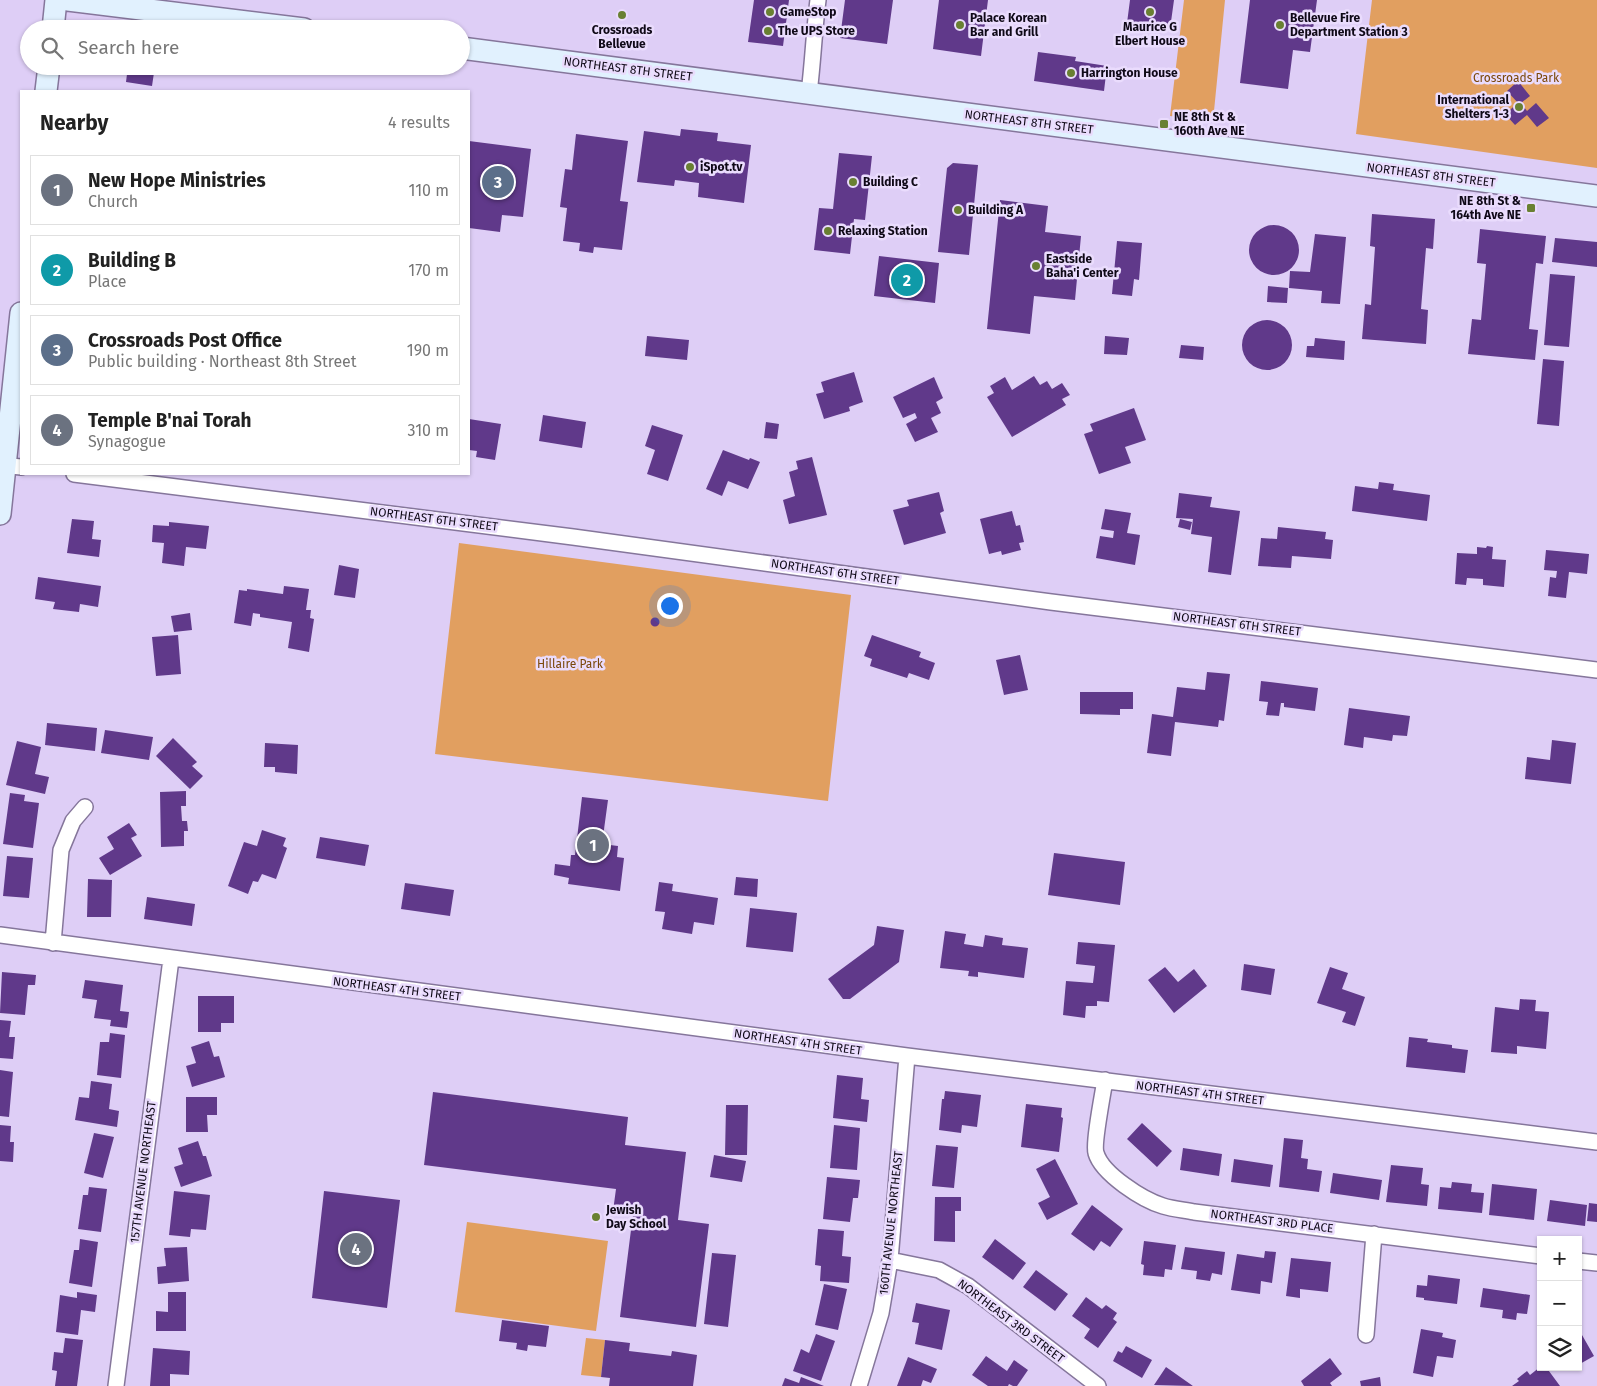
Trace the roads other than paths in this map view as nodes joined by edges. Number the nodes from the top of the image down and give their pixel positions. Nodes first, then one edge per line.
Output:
1 (56, 0) edge
2 (68, 0) edge
3 (818, 0) edge
4 (54, 20) edge
5 (231, 20) edge
6 (470, 49) edge
7 (48, 75) edge
8 (46, 90) edge
9 (809, 93) junction
10 (1597, 196) edge
11 (20, 326) edge
12 (9, 466) edge
13 (82, 475) edge
14 (0, 514) edge
15 (1597, 670) edge
16 (85, 807) dead end
17 (0, 935) edge
18 (53, 943) junction
19 (171, 959) junction
20 (907, 1056) junction
21 (1105, 1080) junction
22 (1597, 1142) edge
23 (1374, 1234) junction
24 (1537, 1255) edge
25 (890, 1260) junction
26 (1582, 1261) edge
27 (1597, 1263) edge
28 (1366, 1335) dead end
29 (116, 1386) edge
30 (859, 1386) edge
31 (1098, 1386) edge

1 - 4 main road
2 - 5 main road
3 - 9 street
6 - 9 main road, NORTHEAST 8TH STREET
7 - 8 main road
9 - 10 main road, NORTHEAST 8TH STREET
11 - 12 main road
12 - 14 main road
13 - 15 street, NORTHEAST 6TH STREET
16 - 18 street
17 - 18 street, NORTHEAST 4TH STREET
18 - 19 street, NORTHEAST 4TH STREET
19 - 20 street, NORTHEAST 4TH STREET
19 - 29 street, 157TH AVENUE NORTHEAST
20 - 21 street, NORTHEAST 4TH STREET
20 - 25 street, 160TH AVENUE NORTHEAST
21 - 22 street, NORTHEAST 4TH STREET
21 - 23 street, NORTHEAST 3RD PLACE
23 - 24 street, NORTHEAST 3RD PLACE
23 - 28 street
25 - 30 street, 160TH AVENUE NORTHEAST
25 - 31 street, NORTHEAST 3RD STREET
26 - 27 street

